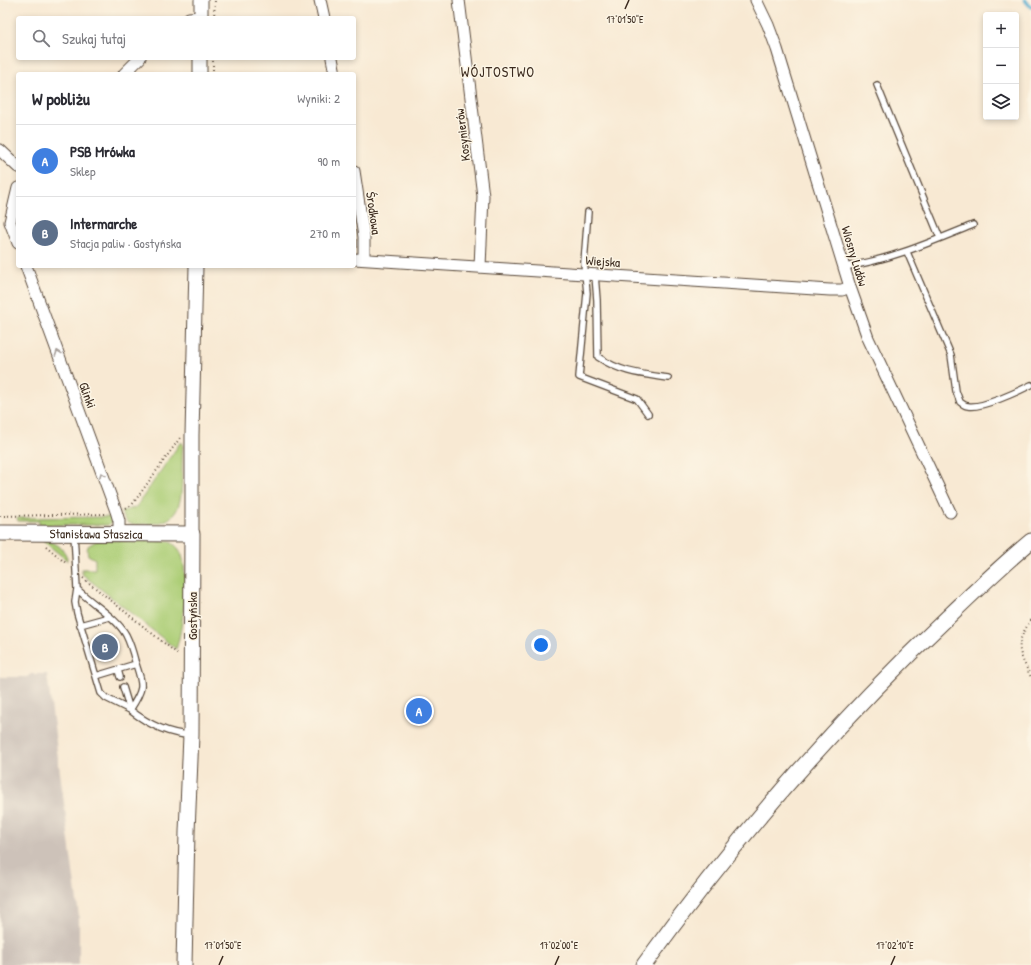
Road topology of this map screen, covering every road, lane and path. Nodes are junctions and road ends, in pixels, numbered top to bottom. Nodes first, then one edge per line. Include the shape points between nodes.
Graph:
1 (201, 0) edge
2 (215, 0) edge
3 (320, 0) edge
4 (459, 0) edge
5 (756, 0) edge
6 (197, 16) edge
7 (214, 16) edge
8 (324, 16) edge
9 (138, 60) edge
10 (200, 60) edge
11 (213, 60) edge
12 (332, 60) edge
13 (126, 72) edge
14 (200, 72) edge
15 (213, 72) edge
16 (335, 72) edge
17 (877, 85) dead end
18 (0, 150) edge
19 (16, 165) edge
20 (356, 184) edge
21 (16, 196) edge
22 (588, 212) dead end
23 (973, 225) dead end
24 (16, 237) edge
25 (940, 238) junction
26 (908, 252) junction
27 (359, 259) edge
28 (480, 267) junction
29 (844, 267) junction
30 (27, 268) edge
31 (196, 268) edge
32 (590, 274) junction
33 (850, 287) junction
34 (668, 378) dead end
35 (1031, 385) edge
36 (648, 414) dead end
37 (181, 435) dead end
38 (116, 511) junction
39 (950, 512) dead end
40 (0, 516) edge
41 (0, 533) edge
42 (74, 533) junction
43 (119, 534) junction
44 (192, 534) junction
45 (1031, 541) edge
46 (42, 543) dead end
47 (67, 571) dead end
48 (83, 578) dead end
49 (77, 590) junction
50 (109, 617) junction
51 (1031, 620) edge
52 (80, 626) junction
53 (179, 655) dead end
54 (136, 664) junction
55 (118, 670) junction
56 (96, 676) junction
57 (120, 677) dead end
58 (1031, 677) edge
59 (123, 687) dead end
60 (130, 710) junction
61 (191, 735) junction
62 (184, 965) edge
63 (644, 965) edge

1 - 6 street
2 - 7 path
3 - 8 street
4 - 28 street, Kosynierów via 483,191
5 - 29 street, Wiosny Ludów via 777,49
9 - 13 street
10 - 14 street
11 - 15 path
12 - 16 street
17 - 25 lane
18 - 19 street
20 - 27 street, Środkowa via 364,237
21 - 24 street via 10,222
22 - 32 lane via 584,264
23 - 25 lane
25 - 26 lane
26 - 29 lane
26 - 35 lane via 951,355 960,402 968,406 979,406
27 - 28 street, Wiejska
28 - 32 street, Wiejska
29 - 33 street, Wiosny Ludów
38 -> 30 street, Glinki
31 - 44 street, Gostyńska
32 - 33 street, Wiejska via 830,290
32 - 34 lane via 597,300 598,357 633,374
32 - 36 lane via 579,378 637,399
33 - 39 street, Wiosny Ludów via 873,349
37 - 38 path via 132,506
38 - 40 path via 109,514
38 - 43 street, Glinki
41 - 42 main road, Stanisława Staszica
42 - 43 main road, Stanisława Staszica
42 - 49 lane
43 - 44 main road, Stanisława Staszica
44 - 61 main road, Gostyńska
45 - 63 main road via 926,638 830,736 732,849
46 - 47 path via 67,564
48 - 53 path
49 - 50 lane
49 - 52 lane via 76,608
50 - 52 lane
50 - 54 lane via 127,636
51 - 58 path via 1021,638 1019,650
52 - 56 lane
54 - 55 lane
54 - 60 lane via 142,689
55 - 56 lane
55 - 57 lane
56 - 60 lane via 103,696
59 - 60 lane
60 - 61 lane via 155,727
61 - 62 main road, Gostyńska

